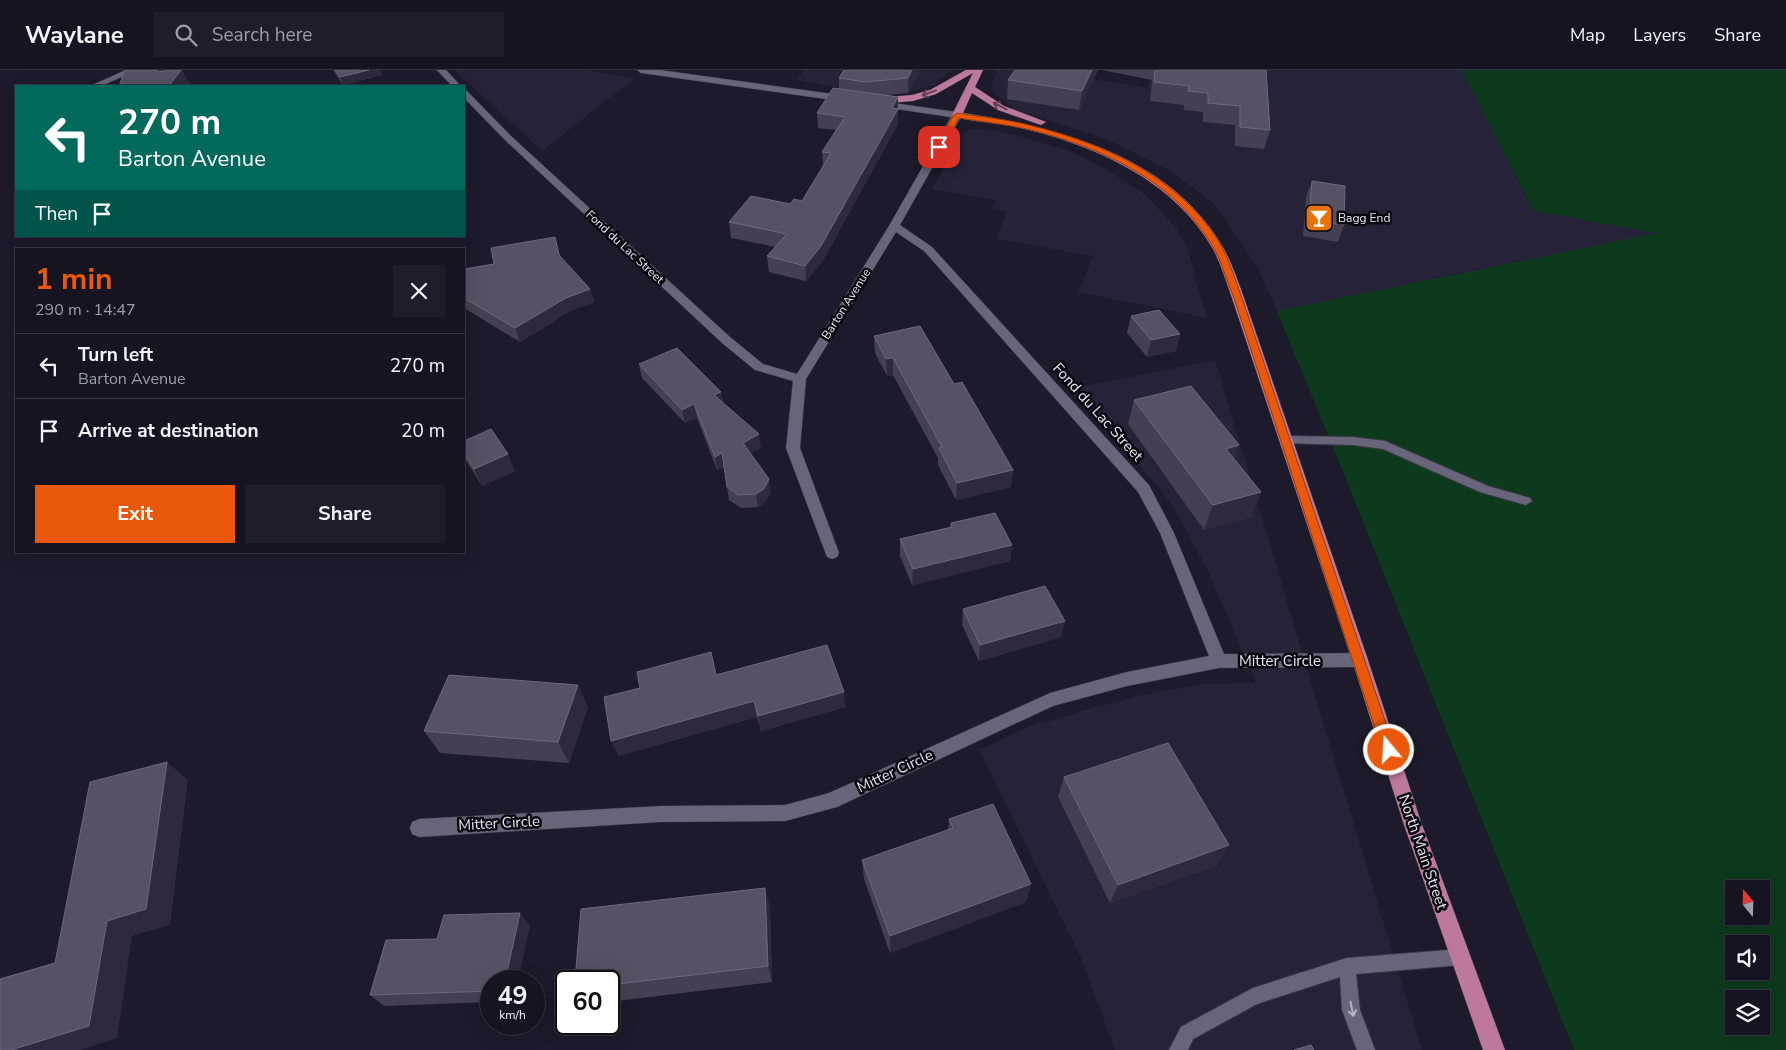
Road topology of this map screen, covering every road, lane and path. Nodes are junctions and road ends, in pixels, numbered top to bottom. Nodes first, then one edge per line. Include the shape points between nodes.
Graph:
1 (134, 70) edge
2 (441, 70) edge
3 (641, 70) edge
4 (972, 70) edge
5 (979, 70) edge
6 (96, 85) edge
7 (456, 85) edge
8 (970, 88) junction
9 (465, 94) edge
10 (861, 101) junction
11 (957, 116) junction
12 (1076, 141) junction
13 (894, 226) junction
14 (800, 379) junction
15 (1286, 440) junction
16 (1526, 501) dead end
17 (832, 553) dead end
18 (1360, 660) junction
19 (1219, 661) junction
20 (419, 828) dead end
21 (1461, 957) junction
22 (1347, 966) junction
23 (1178, 1050) edge
24 (1366, 1050) edge
25 (1494, 1050) edge

1 - 6 street
2 - 7 street
3 - 10 street, North Main Street
4 -> 10 main road via 933,92 914,98
5 - 8 main road, Barton Avenue
8 - 11 main road, Barton Avenue
12 -> 8 main road via 1037,120 1001,108
9 - 14 street, Fond du Lac Street via 508,138 726,340 759,366
10 - 11 street, North Main Street
11 - 12 main road, North Main Street via 1027,127
11 - 13 street, Barton Avenue
12 - 15 main road, North Main Street via 1114,156 1158,181 1194,213 1215,243 1238,298
13 - 14 street, Barton Avenue
13 - 19 street, Fond du Lac Street via 928,249 1144,489 1167,533
14 - 17 street, Barton Avenue via 794,448
15 - 16 lane via 1386,445 1484,489
15 - 18 main road, North Main Street
18 - 19 street, Mitter Circle
18 - 21 main road, North Main Street via 1412,822
19 - 20 street, Mitter Circle via 1126,679 1050,700 831,801 785,813 661,814
21 - 22 lane
21 - 25 main road, North Main Street
22 - 23 lane via 1253,997 1186,1033
22 -> 24 lane via 1351,1010

